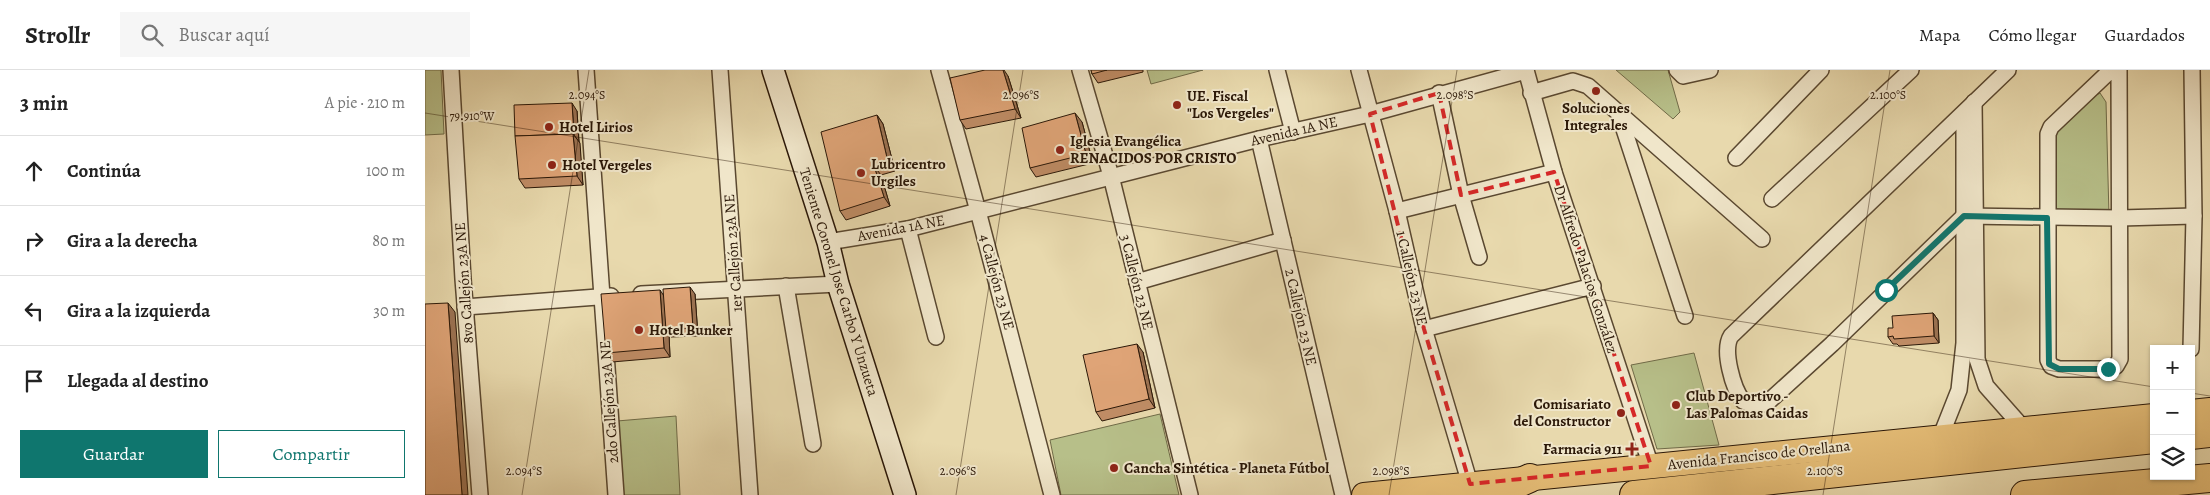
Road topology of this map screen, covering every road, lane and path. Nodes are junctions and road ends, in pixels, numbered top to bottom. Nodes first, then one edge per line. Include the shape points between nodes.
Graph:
1 (451, 70) edge
2 (586, 70) edge
3 (720, 70) edge
4 (773, 70) edge
5 (939, 70) edge
6 (1079, 70) edge
7 (1277, 70) edge
8 (1359, 70) edge
9 (1677, 70) edge
10 (1710, 70) edge
11 (1821, 70) edge
12 (1911, 70) edge
13 (2008, 70) edge
14 (2111, 70) edge
15 (2119, 70) edge
16 (2192, 70) edge
17 (1526, 71) edge
18 (1531, 93) junction
19 (1439, 94) junction
20 (1975, 102) junction
21 (1370, 114) junction
22 (1619, 114) junction
23 (1963, 114) junction
24 (1293, 132) junction
25 (1259, 139) junction
26 (1735, 158) dead end
27 (1554, 172) junction
28 (1111, 176) junction
29 (1461, 196) junction
30 (1772, 199) dead end
31 (978, 211) junction
32 (1397, 212) junction
33 (1970, 216) junction
34 (2194, 216) junction
35 (2047, 218) junction
36 (2120, 218) junction
37 (908, 228) junction
38 (1762, 239) dead end
39 (1283, 240) junction
40 (828, 242) junction
41 (1479, 256) dead end
42 (1137, 282) junction
43 (838, 284) junction
44 (786, 286) junction
45 (1593, 286) junction
46 (735, 288) junction
47 (601, 296) junction
48 (465, 307) junction
49 (1685, 316) dead end
50 (1424, 329) junction
51 (936, 337) dead end
52 (2191, 345) edge
53 (2210, 410) edge
54 (2195, 412) edge
55 (2150, 416) edge
56 (2024, 429) junction
57 (2210, 433) edge
58 (2195, 435) edge
59 (1940, 438) junction
60 (2150, 439) edge
61 (813, 444) dead end
62 (1651, 466) junction
63 (1531, 478) joint
64 (2210, 478) edge
65 (1481, 490) edge
66 (480, 495) edge
67 (616, 495) edge
68 (750, 495) edge
69 (905, 495) edge
70 (1052, 495) edge
71 (1190, 495) edge
72 (1343, 495) edge
73 (1364, 495) edge
74 (1633, 495) edge
75 (2025, 495) edge

1 - 48 street, 8vo Callejón 23A NE
2 - 47 street, 2do Callejón 23A NE
3 - 46 street, 1er Callejón 23A NE
4 - 40 street, Teniente Coronel Jose Carbo Y Unzueta
5 - 31 street, 4 Callejón 23 NE
6 - 28 street, 3 Callejón 23 NE
7 - 24 street
8 - 21 street, 1 Callejón 23 NE
9 - 10 street via 1683,76
11 - 26 street
12 - 30 street
13 - 20 street
14 - 35 street via 2049,130
15 - 36 street
16 - 34 street
17 - 18 street, Dr Alfredo Palacios González
17 - 19 street, Avenida 1A NE
18 - 22 street via 1578,81 1589,86
18 - 27 street, Dr Alfredo Palacios González
19 - 21 street, Avenida 1A NE
19 - 29 street
20 - 23 street
20 - 33 street
21 - 24 street, Avenida 1A NE
21 - 32 street, 1 Callejón 23 NE
22 - 38 street
22 - 49 street
23 - 33 street
23 - 33 street via 1731,336 1726,350 1739,397 1755,406 1767,403
24 - 25 street, Avenida 1A NE
25 - 28 street, Avenida 1A NE
25 - 39 street, 2 Callejón 23 NE
27 - 29 street
27 - 45 street, Dr Alfredo Palacios González
28 - 31 street, Avenida 1A NE
28 - 42 street, 3 Callejón 23 NE
29 - 32 street
29 - 41 street
31 - 37 street, Avenida 1A NE
31 - 70 street, 4 Callejón 23 NE
32 - 50 street, 1 Callejón 23 NE
33 - 35 street
33 - 56 street via 1979,370 1988,389
33 - 59 street via 1960,385
34 - 36 street
34 - 52 street
35 - 36 street
35 - 36 street via 2048,360 2051,366 2059,369 2108,369 2118,364 2120,352
37 - 40 street, Avenida 1A NE
37 - 51 street
39 - 42 street
39 - 72 street, 2 Callejón 23 NE
40 - 43 street, Teniente Coronel Jose Carbo Y Unzueta
42 - 71 street, 3 Callejón 23 NE
43 - 44 street
43 - 69 street, Teniente Coronel Jose Carbo Y Unzueta
44 - 46 street
44 - 61 street
45 - 50 street
45 - 62 street, Dr Alfredo Palacios González
46 - 47 street
46 - 68 street, 1er Callejón 23A NE
47 - 48 street
47 - 67 street, 2do Callejón 23A NE
48 - 66 street, 8vo Callejón 23A NE
50 - 65 street, 1 Callejón 23 NE
53 - 54 main road
55 - 56 main road, Avenida Francisco de Orellana
56 - 59 main road, Avenida Francisco de Orellana
57 - 58 highway
59 - 62 main road, Avenida Francisco de Orellana
60 - 74 highway, Avenida Francisco de Orellana
62 - 63 main road, Avenida Francisco de Orellana
63 - 65 highway
64 - 75 highway
65 - 73 main road

